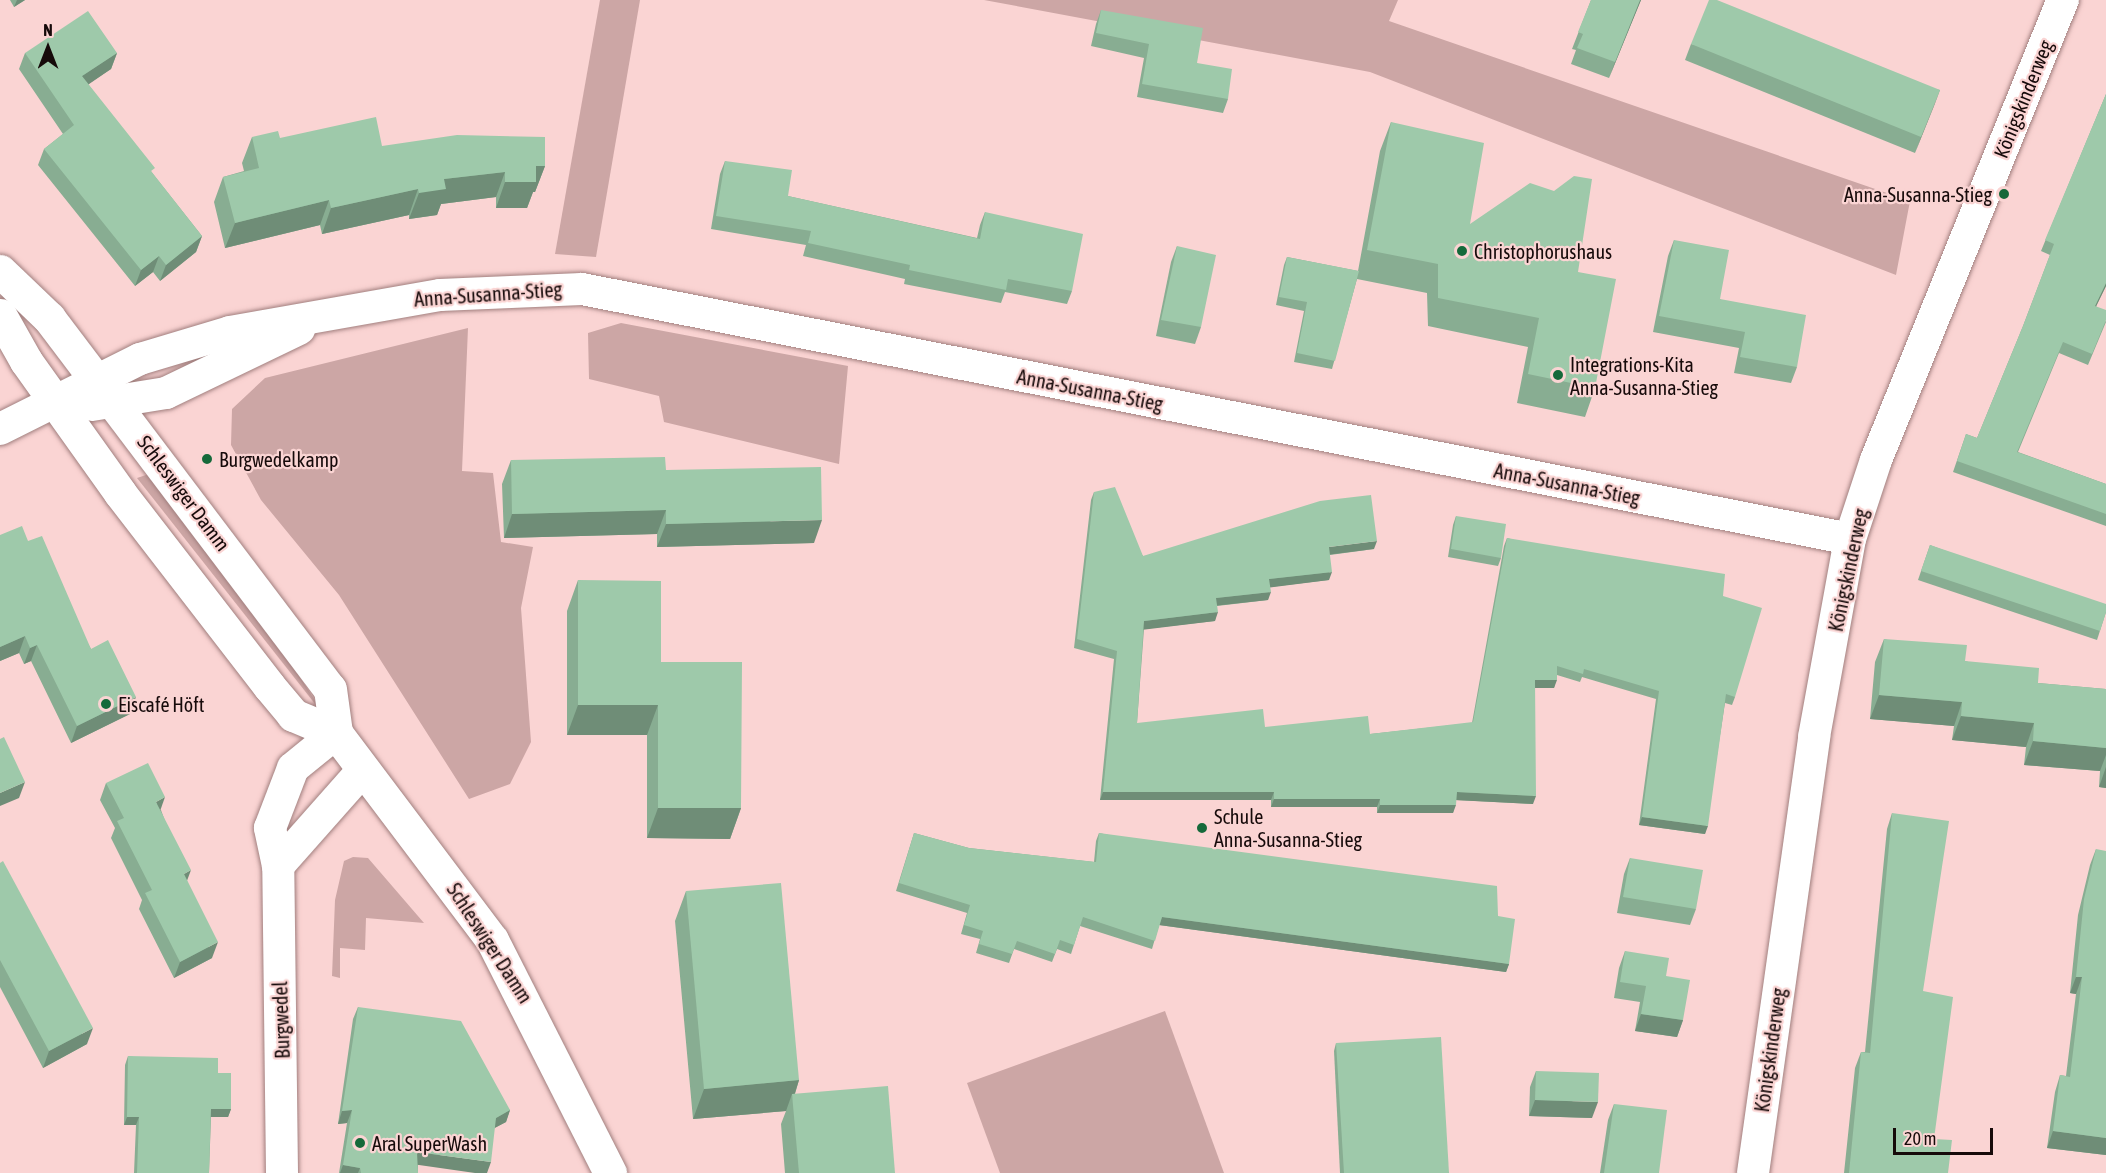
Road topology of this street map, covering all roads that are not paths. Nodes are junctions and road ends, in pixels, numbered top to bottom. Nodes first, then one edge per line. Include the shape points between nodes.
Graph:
1 (2062, 0) edge
2 (0, 271) edge
3 (0, 315) edge
4 (328, 315) junction
5 (96, 380) junction
6 (58, 404) junction
7 (116, 405) junction
8 (0, 429) edge
9 (1850, 539) junction
10 (336, 733) junction
11 (363, 770) junction
12 (278, 866) junction
13 (282, 1173) edge
14 (610, 1173) edge
15 (1753, 1173) edge

1 - 9 street, Königskinderweg via 1876,460
2 - 5 main road, Schleswiger Damm via 49,318
3 - 6 main road
4 - 5 street, Anna-Susanna-Stieg via 188,344
4 - 7 street, Anna-Susanna-Stieg via 166,393
4 - 9 street, Anna-Susanna-Stieg via 469,292 582,289
5 - 6 street, Anna-Susanna-Stieg
5 - 7 main road, Schleswiger Damm
6 - 7 street, Anna-Susanna-Stieg
6 - 8 street
6 - 10 main road via 293,715
7 - 10 main road, Schleswiger Damm via 330,689
9 - 15 street, Königskinderweg via 1814,737
10 - 11 main road, Schleswiger Damm
10 - 12 street, Burgwedel via 289,777 270,828
11 - 12 street
11 - 14 main road, Schleswiger Damm via 492,940 526,998
12 - 13 street, Burgwedel

